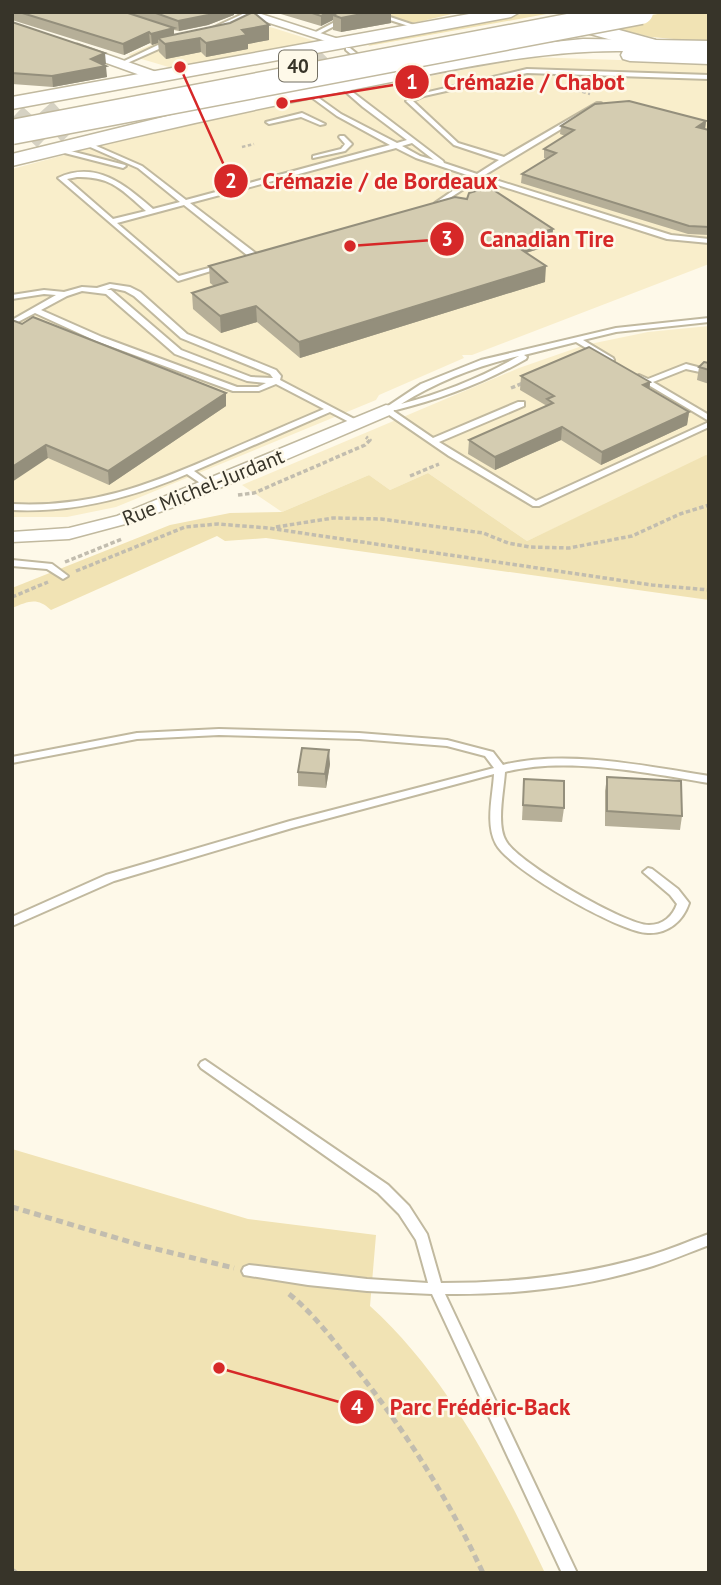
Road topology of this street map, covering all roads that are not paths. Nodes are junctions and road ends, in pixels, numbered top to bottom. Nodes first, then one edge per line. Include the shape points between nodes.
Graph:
1 (359, 12) edge
2 (368, 12) edge
3 (511, 12) edge
4 (641, 12) edge
5 (476, 15) edge
6 (250, 17) edge
7 (587, 20) edge
8 (420, 28) junction
9 (228, 34) edge
10 (187, 41) edge
11 (60, 42) edge
12 (345, 46) junction
13 (562, 46) junction
14 (654, 46) junction
15 (709, 47) edge
16 (709, 58) edge
17 (123, 63) junction
18 (309, 66) junction
19 (709, 77) edge
20 (382, 78) junction
21 (163, 81) junction
22 (340, 84) junction
23 (608, 103) edge
24 (18, 119) edge
25 (268, 122) dead end
26 (322, 124) dead end
27 (342, 137) dead end
28 (63, 141) junction
29 (413, 141) junction
30 (396, 145) junction
31 (315, 157) dead end
32 (506, 160) junction
33 (450, 167) junction
34 (152, 176) junction
35 (478, 176) junction
36 (186, 202) junction
37 (442, 202) junction
38 (453, 205) edge
39 (430, 206) edge
40 (151, 211) junction
41 (112, 222) junction
42 (709, 241) edge
43 (267, 254) edge
44 (255, 257) junction
45 (240, 261) edge
46 (229, 264) edge
47 (100, 290) junction
48 (64, 294) junction
49 (12, 298) edge
50 (35, 310) junction
51 (709, 320) edge
52 (12, 323) edge
53 (576, 339) junction
54 (532, 352) junction
55 (620, 366) edge
56 (629, 372) edge
57 (706, 372) edge
58 (276, 381) junction
59 (647, 382) junction
60 (521, 404) dead end
61 (328, 410) junction
62 (386, 410) junction
63 (709, 422) edge
64 (358, 423) junction
65 (433, 441) junction
66 (188, 471) junction
67 (209, 486) junction
68 (12, 507) edge
69 (12, 537) edge
70 (12, 563) edge
71 (63, 576) road end
72 (12, 760) edge
73 (500, 769) junction
74 (709, 779) edge
75 (648, 872) dead end
76 (12, 922) edge
77 (205, 1065) dead end
78 (709, 1240) edge
79 (249, 1271) road end
80 (436, 1289) junction
81 (570, 1573) edge

1 - 18 lane
2 - 8 lane
3 - 5 main road
4 - 18 highway, 40, bridge
5 - 8 main road
6 - 9 lane via 200,35
6 - 18 street
7 - 14 main road
7 - 24 highway, 40
8 - 12 main road
10 - 17 lane via 160,46
11 - 17 street
12 - 18 main road
12 - 20 lane
13 - 14 main road
13 - 16 main road via 606,55
13 - 20 main road
14 - 15 main road
17 - 21 street
18 - 21 main road via 274,60
18 - 22 main road
18 - 24 highway, bridge via 214,103
18 - 28 main road via 194,113
18 - 30 lane via 339,115
19 - 32 lane via 527,71 422,94 409,101 453,143
20 - 22 main road
21 - 24 main road
22 - 29 lane
23 - 32 lane via 585,110
24 - 28 main road
25 - 26 lane via 302,115
27 - 31 lane via 349,144 346,149
28 - 34 lane
28 - 34 lane via 135,164
29 - 30 lane
29 - 33 lane
30 - 33 lane
30 - 36 lane
32 - 35 lane
33 - 35 lane
34 - 36 lane
35 - 37 lane
35 - 42 lane via 670,237
36 - 40 lane
36 - 44 lane
37 - 38 lane
37 - 39 lane
40 - 41 lane
40 - 41 lane via 110,178 87,173 61,178
41 - 46 lane via 178,279
43 - 44 lane
44 - 45 lane
47 - 48 lane
47 - 58 lane via 114,296 178,352 250,379
47 - 58 lane via 119,287 137,293 184,336 273,372
48 - 49 lane via 44,292
48 - 50 lane
50 - 52 lane
50 - 58 lane via 99,339 236,388 259,389
51 - 53 lane via 635,327
53 - 54 lane
53 - 55 lane
54 - 62 lane via 440,396
54 - 62 lane via 484,362 435,381
56 - 59 lane
57 - 59 lane via 686,366
58 - 61 lane
59 - 63 lane
60 - 65 lane
61 - 64 lane
61 - 66 lane
62 - 64 street, Rue Michel-Jurdant
62 - 65 lane
63 - 65 lane via 537,504
64 - 67 street, Rue Michel-Jurdant
66 - 67 lane
66 - 68 lane via 133,493 89,503
67 - 69 street, Rue Michel-Jurdant via 99,527
70 - 71 lane via 49,566
72 - 73 lane via 137,736 219,732 447,743 489,754
73 - 74 lane via 584,763
73 - 75 lane via 498,831 514,859 625,923 645,929 671,922 680,915 682,903
73 - 76 lane via 110,878
77 - 80 lane via 383,1189 422,1238
78 - 80 lane via 648,1264 594,1278 506,1290
79 - 80 lane
80 - 81 lane

